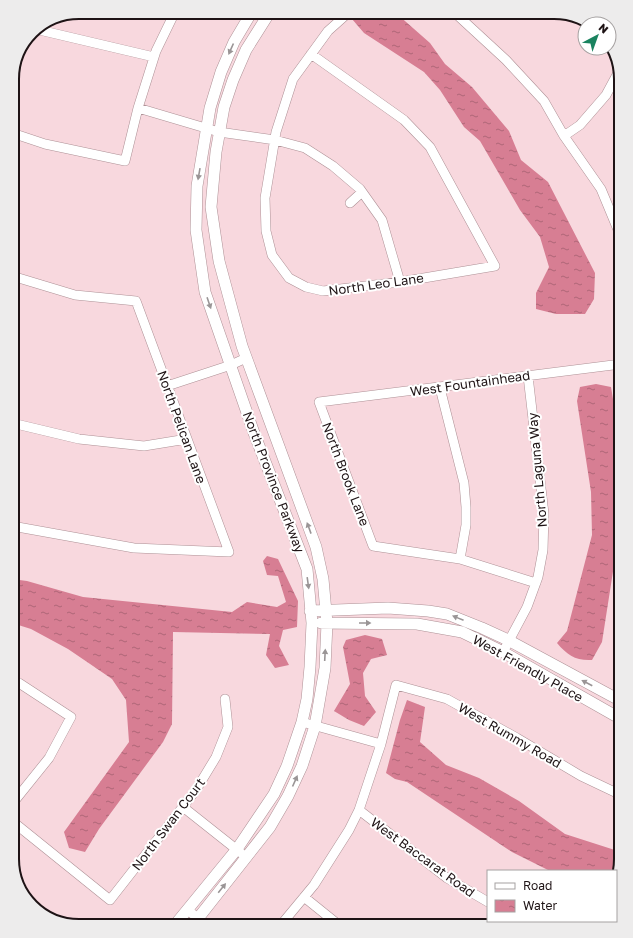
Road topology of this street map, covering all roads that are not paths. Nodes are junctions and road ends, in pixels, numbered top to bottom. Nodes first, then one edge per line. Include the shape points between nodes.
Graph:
1 (172, 19) edge
2 (248, 19) edge
3 (265, 19) edge
4 (341, 19) edge
5 (462, 19) edge
6 (43, 31) edge
7 (311, 54) junction
8 (154, 57) junction
9 (614, 80) edge
10 (138, 108) junction
11 (213, 130) junction
12 (19, 135) edge
13 (564, 136) junction
14 (275, 140) junction
15 (362, 192) junction
16 (350, 203) dead end
17 (614, 220) edge
18 (19, 278) edge
19 (400, 282) junction
20 (246, 358) junction
21 (231, 365) junction
22 (614, 365) edge
23 (528, 376) junction
24 (167, 386) junction
25 (440, 388) junction
26 (319, 402) joint
27 (19, 425) edge
28 (187, 439) junction
29 (19, 527) edge
30 (460, 559) junction
31 (536, 583) junction
32 (326, 610) junction
33 (310, 611) junction
34 (312, 623) junction
35 (327, 623) junction
36 (508, 640) junction
37 (503, 652) junction
38 (19, 683) edge
39 (614, 697) edge
40 (225, 699) dead end
41 (614, 715) edge
42 (302, 722) junction
43 (315, 726) junction
44 (381, 744) junction
45 (614, 792) edge
46 (19, 796) edge
47 (183, 807) junction
48 (359, 810) junction
49 (19, 827) edge
50 (237, 849) junction
51 (246, 858) junction
52 (304, 897) junction
53 (487, 901) edge
54 (188, 910) junction
55 (180, 919) edge
56 (193, 919) edge
57 (197, 919) edge
58 (286, 919) edge
59 (331, 919) edge

1 - 8 street
2 -> 11 street, North Province Parkway via 221,72 210,108
3 - 11 street, North Province Parkway via 246,50
4 - 7 street via 328,31
5 - 13 street via 506,60 544,101
6 - 8 street
7 - 14 street via 293,79
7 - 19 street, North Leo Lane via 404,120 430,147 495,266
8 - 10 street
9 - 13 street via 606,95 580,125
10 - 11 street
10 - 12 street via 125,161 45,144
11 - 14 street
11 - 20 street, North Province Parkway via 211,207 219,260
11 -> 21 street, North Province Parkway via 196,186 196,230 205,292
13 - 17 street via 601,189
14 - 15 street via 305,148 333,166
14 - 19 street, North Leo Lane via 265,198 266,231 272,255 289,278 306,287 323,291
15 - 16 street
15 - 19 street via 382,220
18 - 24 street, North Pelican Lane via 75,295 136,301
20 - 21 street
32 -> 20 street, North Province Parkway via 323,578 316,547
21 - 24 street
21 -> 33 street, North Province Parkway via 306,570
22 - 23 street, West Fountainhead
23 - 25 street, West Fountainhead
23 - 31 street, North Laguna Way via 544,514 543,550
24 - 28 street, North Pelican Lane
25 - 26 street, West Fountainhead
25 - 30 street via 464,484 466,525
26 - 30 street, North Brook Lane via 373,546
27 - 28 street via 79,439 144,446
28 - 29 street, North Pelican Lane via 229,552 134,548
30 - 31 street
31 - 36 street, North Laguna Way via 527,607
32 - 33 street, West Friendly Place
32 - 35 street, North Province Parkway
36 -> 32 street, West Friendly Place via 446,614 428,610
33 - 34 street, North Province Parkway
34 - 35 street, West Friendly Place
34 - 42 street, North Province Parkway via 307,699
35 -> 37 street, West Friendly Place via 417,624 446,628 462,632
43 -> 35 street, North Province Parkway via 325,668
36 - 37 street, North Laguna Way
39 -> 36 street, West Friendly Place
37 - 41 street, West Friendly Place
38 - 46 street via 71,717 50,758
40 - 47 street, North Swan Court via 228,727 216,757
42 - 43 street
42 - 50 street, North Province Parkway via 274,794
43 - 44 street
51 -> 43 street, North Province Parkway via 270,827 288,796 302,766
44 - 45 street, West Rummy Road via 396,685 447,699 581,776
44 - 48 street
47 - 49 street, North Swan Court via 110,900
47 - 50 street
48 - 52 street via 349,830
48 - 53 street, West Baccarat Road via 447,878
50 - 51 street
50 - 54 street, North Province Parkway
57 -> 51 street, North Province Parkway
52 - 58 street
52 - 59 street
54 - 55 street, North Province Parkway
54 - 56 street

